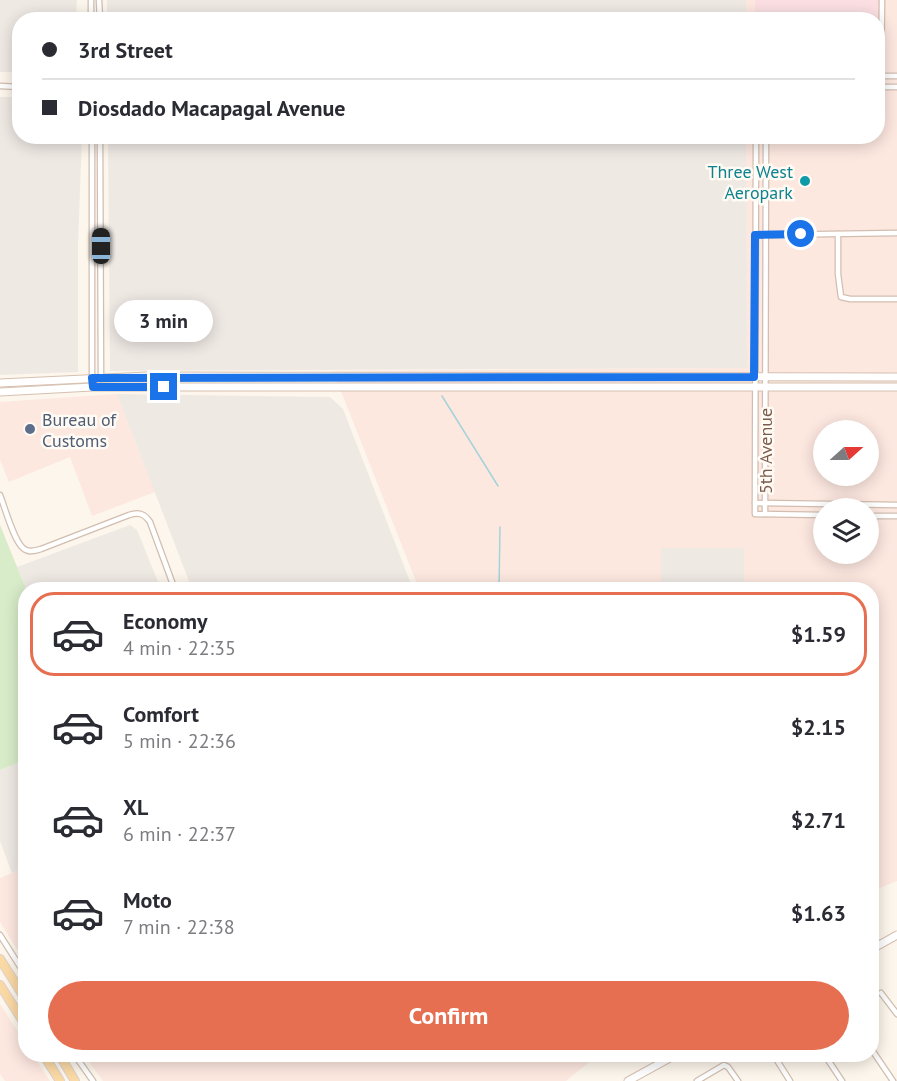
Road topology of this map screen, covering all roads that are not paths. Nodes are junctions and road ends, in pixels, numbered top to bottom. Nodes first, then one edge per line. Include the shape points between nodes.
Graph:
1 (92, 144) edge
2 (100, 144) edge
3 (756, 144) edge
4 (766, 144) edge
5 (897, 233) edge
6 (838, 234) junction
7 (755, 235) junction
8 (766, 235) junction
9 (897, 299) edge
10 (101, 377) junction
11 (553, 377) junction
12 (754, 377) junction
13 (765, 377) junction
14 (897, 377) edge
15 (92, 378) junction
16 (0, 383) edge
17 (93, 387) junction
18 (101, 387) junction
19 (553, 387) junction
20 (753, 387) junction
21 (766, 387) junction
22 (897, 387) edge
23 (0, 392) edge
24 (0, 495) edge
25 (754, 503) junction
26 (765, 503) junction
27 (897, 505) edge
28 (765, 514) junction
29 (813, 515) edge
30 (879, 516) edge
31 (897, 516) edge
32 (172, 582) edge
33 (0, 935) edge
34 (897, 935) edge
35 (879, 945) edge
36 (0, 959) edge
37 (18, 963) edge
38 (0, 985) edge
39 (18, 987) edge
40 (881, 993) dead end
41 (18, 1013) edge
42 (897, 1014) edge
43 (879, 1060) edge
44 (49, 1062) edge
45 (64, 1062) edge
46 (80, 1062) edge
47 (662, 1062) edge
48 (778, 1062) edge
49 (829, 1062) edge
50 (60, 1081) edge
51 (75, 1081) edge
52 (93, 1081) edge
53 (628, 1081) edge
54 (697, 1081) edge
55 (738, 1081) edge
56 (790, 1081) edge
57 (842, 1081) edge
58 (893, 1081) edge

1 - 15 street
2 - 10 street
3 - 7 street, 5th Avenue
4 - 8 street, 5th Avenue
5 - 6 street
6 - 8 street
6 - 9 street via 841,297
7 - 8 street
7 - 12 street, 5th Avenue
8 - 13 street, 5th Avenue
10 - 11 main road
10 - 15 main road
10 - 18 street
11 - 12 main road
11 - 19 main road
12 - 13 main road
12 - 20 street, 5th Avenue
13 - 14 main road
13 - 21 street, 5th Avenue
15 - 16 main road
15 - 17 street
17 - 18 main road
17 - 23 main road
18 - 19 main road
19 - 20 main road
20 - 21 main road
20 - 25 street, 5th Avenue
21 - 22 main road
21 - 26 street, 5th Avenue
24 - 32 street via 19,543 29,551 141,514 150,522
25 - 26 street
25 - 28 street, 5th Avenue via 755,514
26 - 27 street
26 - 28 street, 5th Avenue
28 - 29 street
30 - 31 street
33 - 37 street
34 - 35 main road
36 - 39 main road
38 - 41 main road
40 - 42 street
43 - 58 street
44 - 50 main road
45 - 51 main road
46 - 52 street
47 - 53 main road
48 - 56 street
49 - 57 street
54 - 55 street via 724,1065

